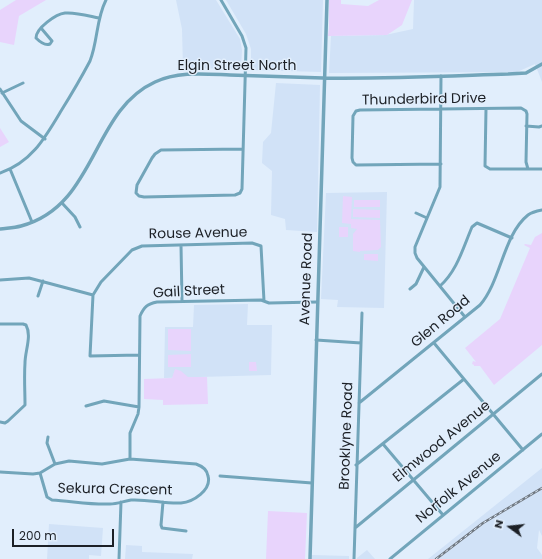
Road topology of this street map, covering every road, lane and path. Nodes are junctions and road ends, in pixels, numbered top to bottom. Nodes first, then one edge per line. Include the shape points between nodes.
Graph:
1 (106, 0) edge
2 (221, 0) edge
3 (327, 0) edge
4 (99, 18) junction
5 (41, 28) junction
6 (542, 64) edge
7 (245, 75) junction
8 (441, 76) junction
9 (324, 78) junction
10 (23, 83) dead end
11 (1, 91) edge
12 (486, 109) junction
13 (442, 110) junction
14 (526, 126) junction
15 (542, 126) edge
16 (45, 139) junction
17 (243, 149) junction
18 (441, 164) junction
19 (10, 169) junction
20 (528, 169) junction
21 (542, 169) edge
22 (0, 172) edge
23 (62, 203) junction
24 (542, 210) edge
25 (416, 213) dead end
26 (427, 218) junction
27 (32, 222) junction
28 (80, 227) dead end
29 (0, 229) edge
30 (512, 238) junction
31 (181, 245) junction
32 (424, 267) junction
33 (0, 280) edge
34 (43, 281) junction
35 (440, 286) junction
36 (410, 289) dead end
37 (93, 295) junction
38 (38, 296) dead end
39 (182, 301) junction
40 (264, 301) junction
41 (317, 302) junction
42 (362, 313) dead end
43 (465, 317) junction
44 (0, 324) edge
45 (316, 340) junction
46 (360, 343) junction
47 (434, 343) junction
48 (140, 355) junction
49 (542, 374) edge
50 (464, 379) junction
51 (359, 403) junction
52 (86, 406) dead end
53 (139, 407) junction
54 (493, 414) junction
55 (0, 422) edge
56 (542, 434) edge
57 (48, 437) dead end
58 (383, 444) junction
59 (523, 450) junction
60 (130, 459) junction
61 (55, 464) junction
62 (356, 465) junction
63 (0, 472) edge
64 (40, 473) junction
65 (220, 476) dead end
66 (413, 480) junction
67 (312, 482) junction
68 (121, 502) junction
69 (163, 502) junction
70 (443, 515) junction
71 (355, 528) junction
72 (186, 531) dead end
73 (119, 559) edge
74 (310, 559) edge
75 (354, 559) edge
76 (390, 559) edge

1 - 4 street
2 - 7 street via 244,41
3 - 9 street, Avenue Road
4 - 5 street via 63,13
4 - 16 street via 95,47 90,61
5 - 5 street via 51,38 50,44 46,45 36,38
6 - 8 street, Elgin Street North via 519,74
7 - 9 street, Elgin Street North
7 - 17 street
7 - 23 street, Elgin Street North via 180,74 143,88 132,96 118,113 82,177
8 - 9 street, Elgin Street North
8 - 13 street
9 - 41 street, Avenue Road
10 - 11 street
11 - 16 street via 21,121
12 - 13 street, Thunderbird Drive
12 - 14 street, Thunderbird Drive via 524,109 527,114
12 - 20 street via 485,166 490,169
13 - 18 street
13 - 18 street, Thunderbird Drive via 356,111 353,116 352,158 356,165
14 - 15 street
14 - 20 street, Thunderbird Drive
16 - 19 street via 31,155
17 - 17 street via 240,193 144,196 136,193 137,185 152,158 161,150
18 - 26 street via 440,187
19 - 22 street
19 - 27 street
20 - 21 street
23 - 27 street, Elgin Street North
23 - 28 street via 76,218
24 - 30 street, Glen Road via 528,215 519,224
25 - 26 street
26 - 32 street via 415,247 417,258
27 - 29 street, Elgin Street North
30 - 35 street via 474,224 454,269
30 - 43 street, Glen Road via 484,300
31 - 37 street, Rouse Avenue via 142,246 132,250 101,282
31 - 39 street
31 - 40 street, Rouse Avenue via 252,243 261,246
32 - 35 street
32 - 36 street via 416,284
33 - 34 street via 29,278
34 - 37 street
34 - 38 street
35 - 43 street
37 - 48 street via 90,356
39 - 40 street, Gail Street
39 - 48 street, Gail Street via 150,303 144,308 140,316
40 - 41 street, Gail Street
41 - 45 street, Avenue Road
42 - 46 street, Brooklyne Road
43 - 47 street, Glen Road
44 - 55 street via 26,325 28,339 25,405 8,421
45 - 46 street
45 - 67 street, Avenue Road
46 - 51 street, Brooklyne Road
47 - 50 street
47 - 51 street, Glen Road
48 - 53 street, Gail Street
49 - 54 street, Elmwood Avenue
50 - 54 street
50 - 58 street
51 - 62 street, Brooklyne Road
52 - 53 street via 104,401
53 - 60 street, Gail Street via 130,438
54 - 59 street
54 - 66 street, Elmwood Avenue
56 - 59 street, Norfolk Avenue
57 - 61 street via 47,443
58 - 62 street
58 - 66 street
59 - 70 street, Norfolk Avenue
60 - 61 street, Sekura Crescent via 102,464 69,461
60 - 69 street, Sekura Crescent via 196,464 207,471 208,486 196,497 181,503
61 - 64 street, Sekura Crescent
62 - 71 street, Brooklyne Road
63 - 64 street, Sekura Crescent
64 - 68 street, Sekura Crescent via 47,497 52,500 111,504
65 - 67 street
66 - 70 street
66 - 71 street, Elmwood Avenue
67 - 74 street, Avenue Road
68 - 69 street, Sekura Crescent
68 - 73 street
69 - 72 street via 162,528
70 - 76 street, Norfolk Avenue
71 - 75 street, Brooklyne Road

